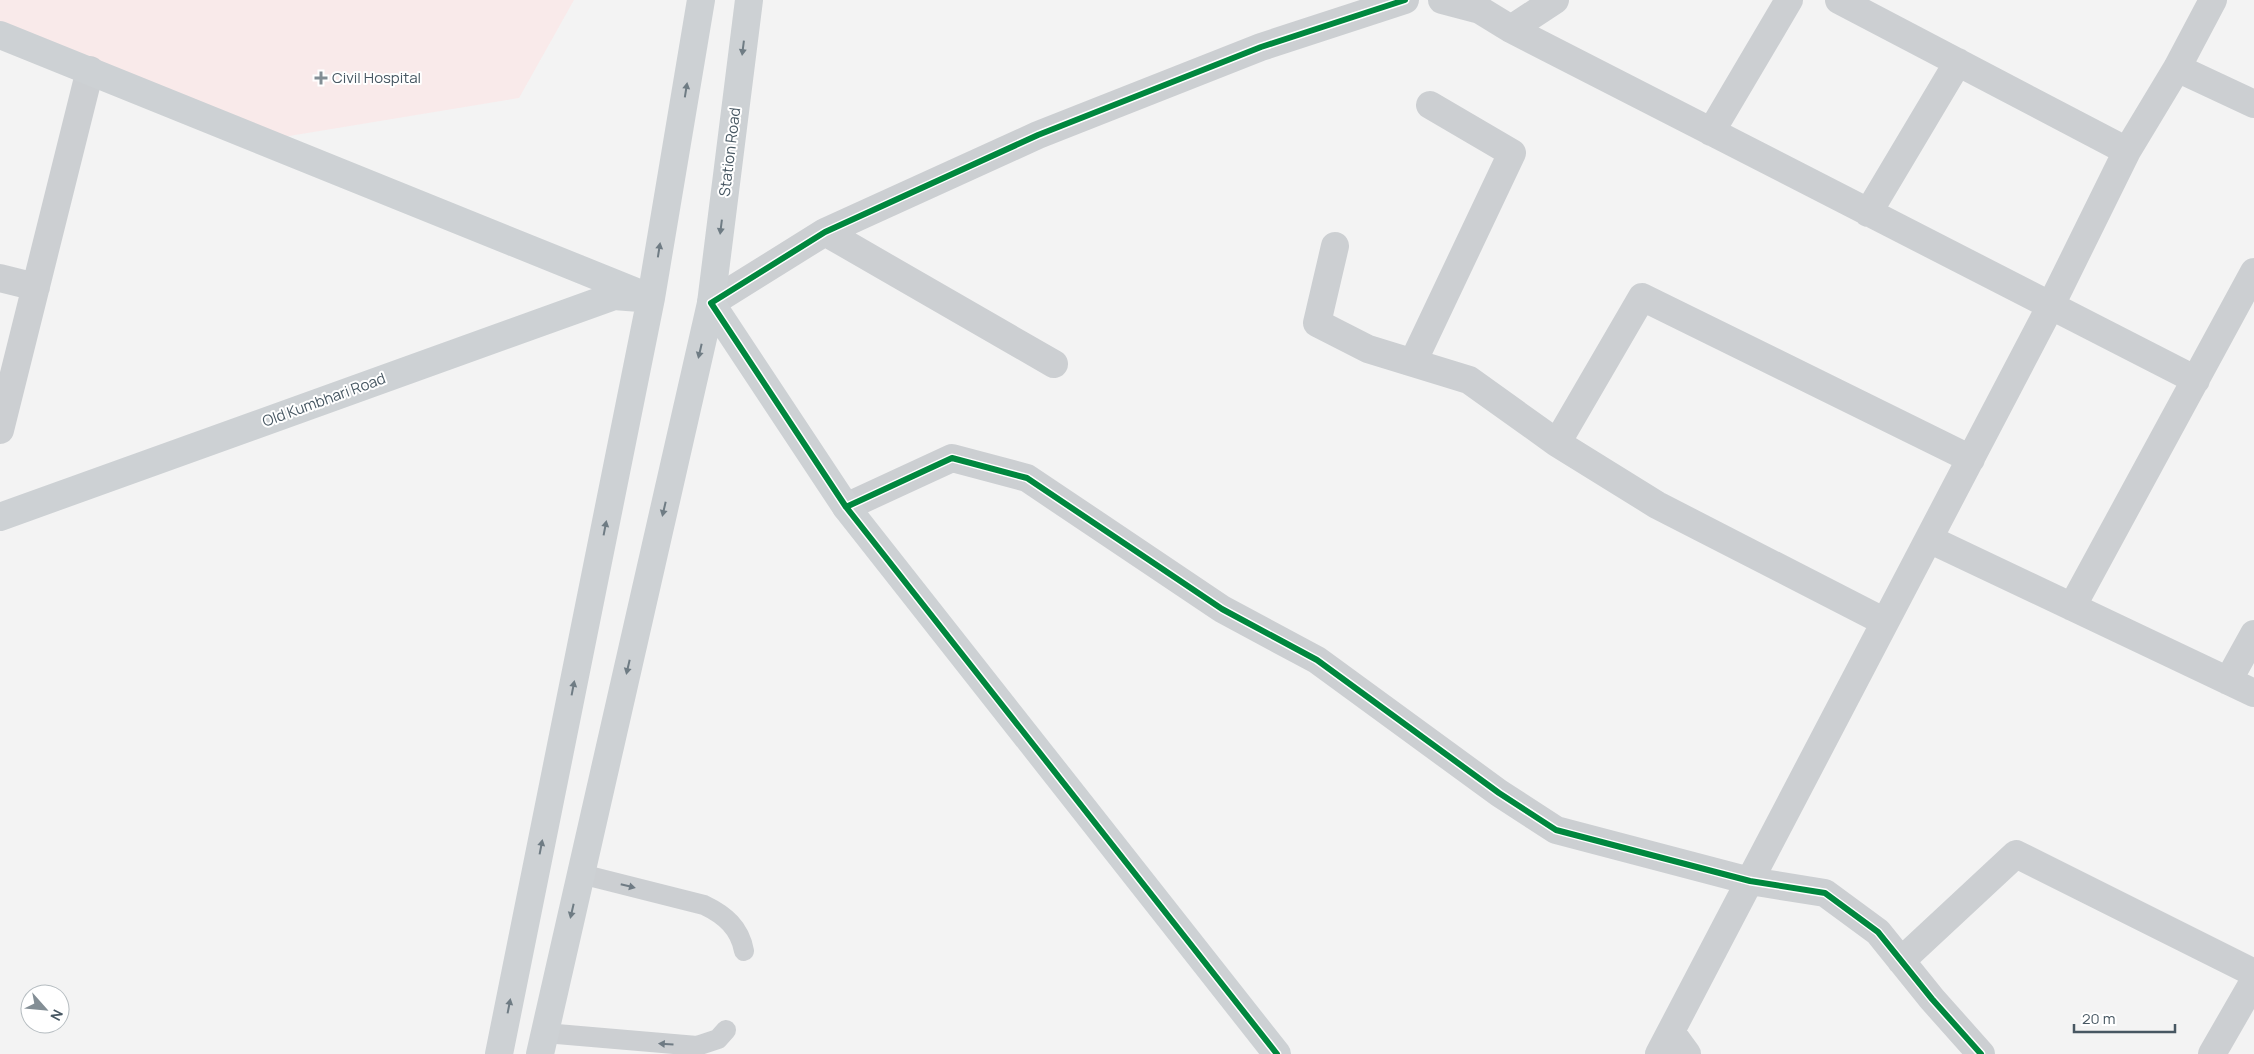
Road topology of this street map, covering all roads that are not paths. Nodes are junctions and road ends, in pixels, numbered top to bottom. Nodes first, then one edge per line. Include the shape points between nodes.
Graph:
1 (701, 0) edge
2 (749, 0) edge
3 (1405, 0) edge
4 (1442, 0) edge
5 (1555, 0) edge
6 (1789, 0) edge
7 (1839, 0) edge
8 (2213, 0) edge
9 (1511, 29) junction
10 (0, 35) edge
11 (1958, 62) junction
12 (2177, 68) junction
13 (90, 70) junction
14 (2254, 104) edge
15 (1430, 105) dead end
16 (1711, 132) junction
17 (2127, 151) junction
18 (1868, 213) junction
19 (825, 232) junction
20 (1335, 246) dead end
21 (2254, 272) edge
22 (0, 278) edge
23 (36, 287) junction
24 (651, 298) junction
25 (711, 303) junction
26 (2050, 307) junction
27 (1413, 362) junction
28 (1054, 364) dead end
29 (2196, 380) junction
30 (0, 430) edge
31 (1557, 443) junction
32 (1971, 459) junction
33 (846, 507) junction
34 (0, 517) edge
35 (1929, 539) junction
36 (2072, 607) junction
37 (1885, 622) junction
38 (2254, 634) edge
39 (2228, 681) junction
40 (2254, 693) edge
41 (581, 874) junction
42 (1750, 881) junction
43 (744, 952) dead end
44 (1901, 961) junction
45 (2254, 973) edge
46 (2254, 981) edge
47 (726, 1030) dead end
48 (1665, 1043) edge
49 (542, 1044) edge
50 (499, 1054) edge
51 (1277, 1054) edge
52 (1687, 1054) edge
53 (1982, 1054) edge
54 (2212, 1054) edge

24 -> 1 main road
2 -> 25 main road, Station Road
3 - 19 street via 1261,47 1038,135
4 - 9 street via 1480,10
5 - 9 street
6 - 16 street
7 - 11 street
8 - 12 street
9 - 16 street
10 - 13 main road
11 - 17 street
11 - 18 street
12 - 14 street
12 - 17 street
13 - 23 street
13 - 24 main road
15 - 27 street via 1512,152
16 - 18 street
17 - 26 street
18 - 26 street
19 - 25 street
19 - 28 street
20 - 27 street via 1317,323 1368,349
21 - 29 street
22 - 23 street
23 - 30 street
24 - 34 main road, Old Kumbhari Road via 614,296
50 -> 24 main road
25 - 33 main road
25 -> 41 main road, Station Road
26 - 29 street
26 - 32 street
27 - 31 street via 1469,380
29 - 36 street
31 - 32 street via 1642,297
31 - 37 street via 1657,505
32 - 35 street
33 - 42 street via 952,458 1027,478 1222,609 1317,660 1477,777 1556,830
33 - 51 main road
35 - 36 street
35 - 37 street
36 - 39 street
37 - 42 street
38 - 39 street
39 - 40 street
41 -> 43 lane via 704,905 733,925 742,938
41 -> 49 main road, Station Road
42 - 44 street via 1825,894 1878,932
42 - 48 street
44 - 45 street via 2016,854
44 - 53 street
46 - 54 street
47 -> 49 lane via 718,1039 697,1046
48 - 52 street

